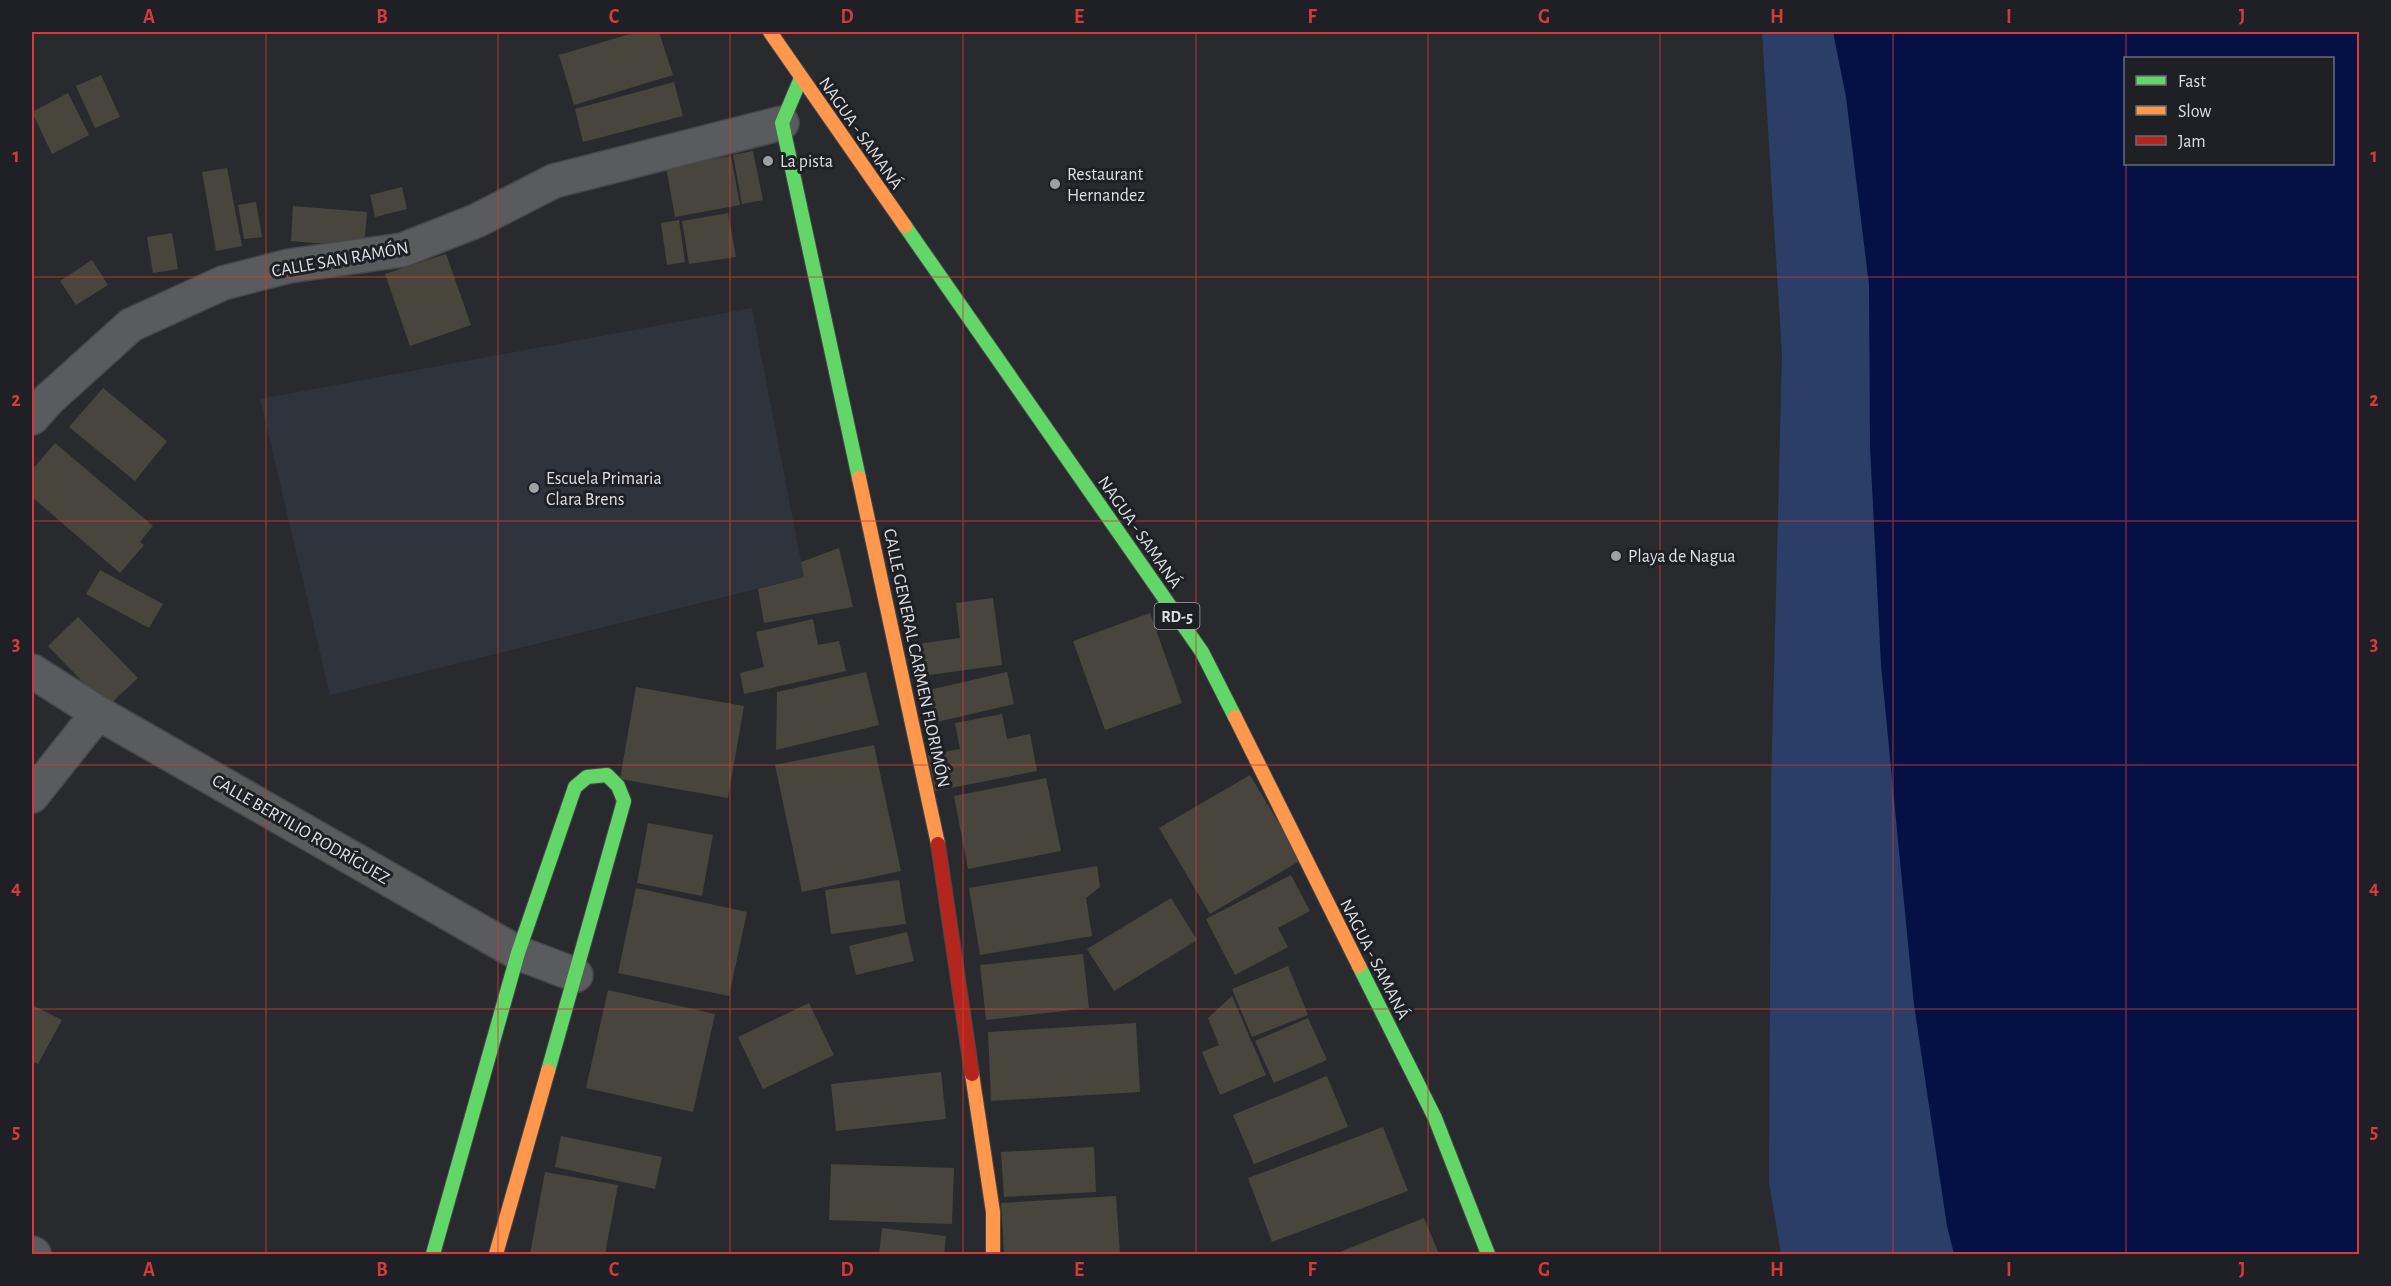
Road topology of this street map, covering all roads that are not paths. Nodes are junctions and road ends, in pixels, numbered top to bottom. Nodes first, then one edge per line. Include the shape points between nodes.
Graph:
1 (770, 32) edge
2 (801, 78) junction
3 (782, 123) junction
4 (32, 418) edge
5 (32, 671) edge
6 (98, 713) junction
7 (32, 796) edge
8 (518, 953) junction
9 (576, 975) junction
10 (433, 1254) edge
11 (496, 1254) edge
12 (993, 1254) edge
13 (1488, 1254) edge

1 - 2 street, NAGUA - SAMANÁ / RD-5
2 - 3 street
2 - 13 street, NAGUA - SAMANÁ / RD-5 via 1202,652 1435,1118
3 - 4 street, CALLE SAN RAMÓN via 554,181 476,221 402,250 289,266 223,283 131,325
3 - 12 street, CALLE GENERAL CARMEN FLORIMÓN via 935,826 993,1212
5 - 6 street, CALLE BERTILIO RODRÍGUEZ
6 - 7 street
6 - 8 street, CALLE BERTILIO RODRÍGUEZ
8 - 9 street, CALLE BERTILIO RODRÍGUEZ
8 - 9 street via 575,787 586,777 607,775 618,786 624,801
8 - 10 street
9 - 11 street

